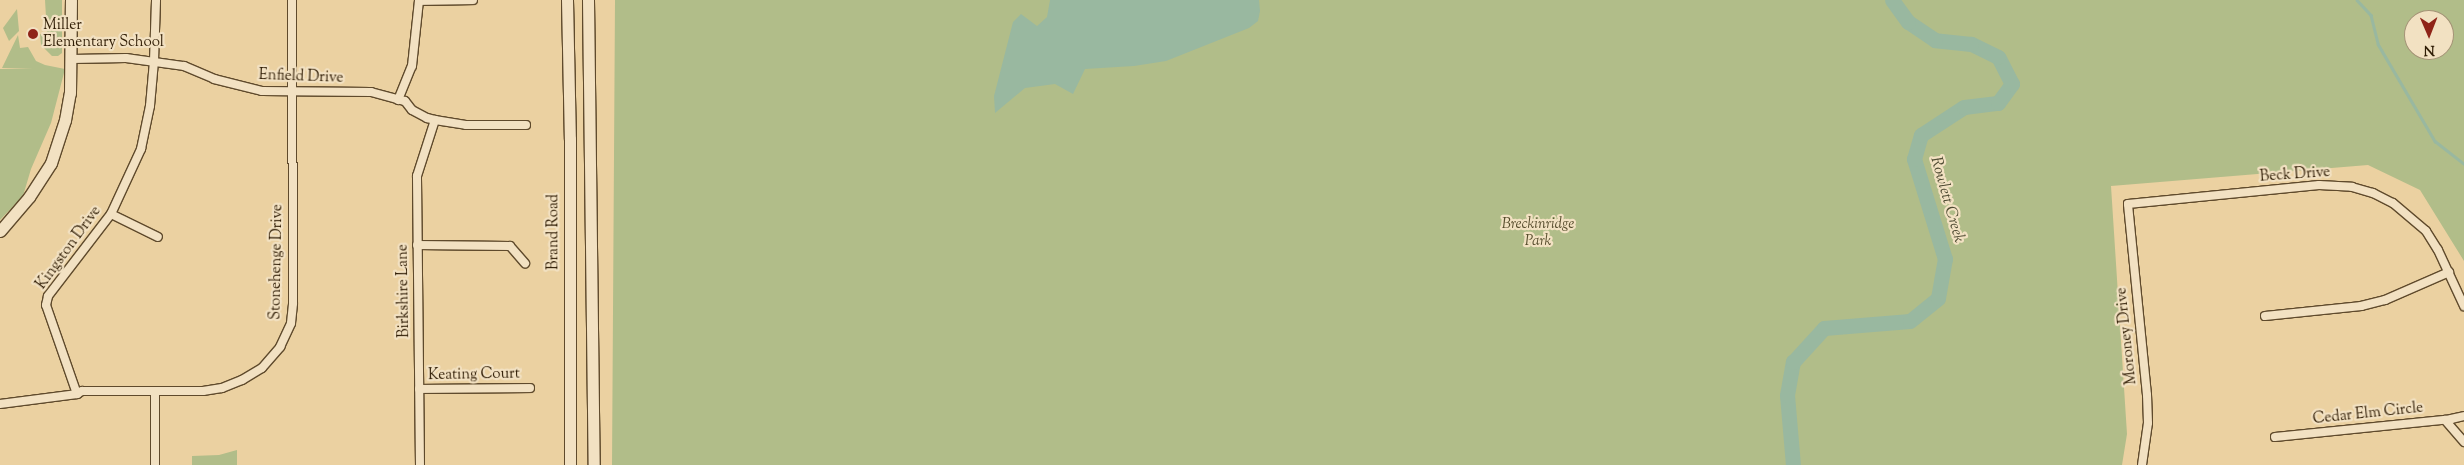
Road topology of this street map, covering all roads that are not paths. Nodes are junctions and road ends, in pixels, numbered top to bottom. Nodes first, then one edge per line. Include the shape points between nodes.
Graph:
1 (71, 0) edge
2 (156, 0) edge
3 (292, 0) edge
4 (472, 0) edge
5 (567, 0) edge
6 (588, 0) edge
7 (419, 1) edge
8 (72, 58) junction
9 (154, 61) junction
10 (292, 92) junction
11 (398, 100) junction
12 (435, 120) junction
13 (526, 125) dead end
14 (2128, 204) joint
15 (111, 214) junction
16 (0, 231) edge
17 (158, 237) dead end
18 (417, 245) junction
19 (525, 263) dead end
20 (2449, 272) junction
21 (2464, 306) edge
22 (2264, 316) dead end
23 (530, 388) dead end
24 (419, 389) junction
25 (155, 392) junction
26 (77, 394) junction
27 (0, 404) edge
28 (2464, 416) edge
29 (2445, 420) junction
30 (2275, 437) dead end
31 (2464, 442) edge
32 (155, 465) edge
33 (420, 465) edge
34 (570, 465) edge
35 (594, 465) edge
36 (2142, 465) edge

1 - 8 main road
2 - 9 street, Kingston Drive
3 - 10 street, Stonehenge Drive
4 - 7 street
5 - 34 main road, Brand Road
6 - 35 main road
7 - 11 street via 412,66
8 - 9 street, Enfield Drive
8 - 16 main road via 70,93 50,163 29,197
9 - 10 street, Enfield Drive via 184,66 245,88
9 - 15 street, Kingston Drive via 150,106 141,149
10 - 11 street, Enfield Drive via 371,92
10 - 25 street, Stonehenge Drive via 293,303 286,335 262,368 242,380 203,391
11 - 12 street, Enfield Drive
12 - 13 street, Enfield Drive via 466,126
12 - 18 street, Birkshire Lane via 417,176
14 - 20 street, Beck Drive via 2319,185 2352,187 2373,193 2411,216 2426,232
14 - 36 street, Moroney Drive via 2147,395 2148,423
15 - 17 street
15 - 26 street, Kingston Drive via 48,296 46,305
18 - 19 street via 510,246
18 - 24 street, Birkshire Lane
20 - 21 street, Beck Drive
20 - 22 street via 2385,300 2362,306
23 - 24 street, Keating Court
24 - 33 street, Birkshire Lane
25 - 26 street, Stonehenge Drive via 82,391
25 - 32 street
26 - 27 street, Stonehenge Drive
28 - 29 street, Cedar Elm Circle
29 - 30 street, Cedar Elm Circle
29 - 31 street

